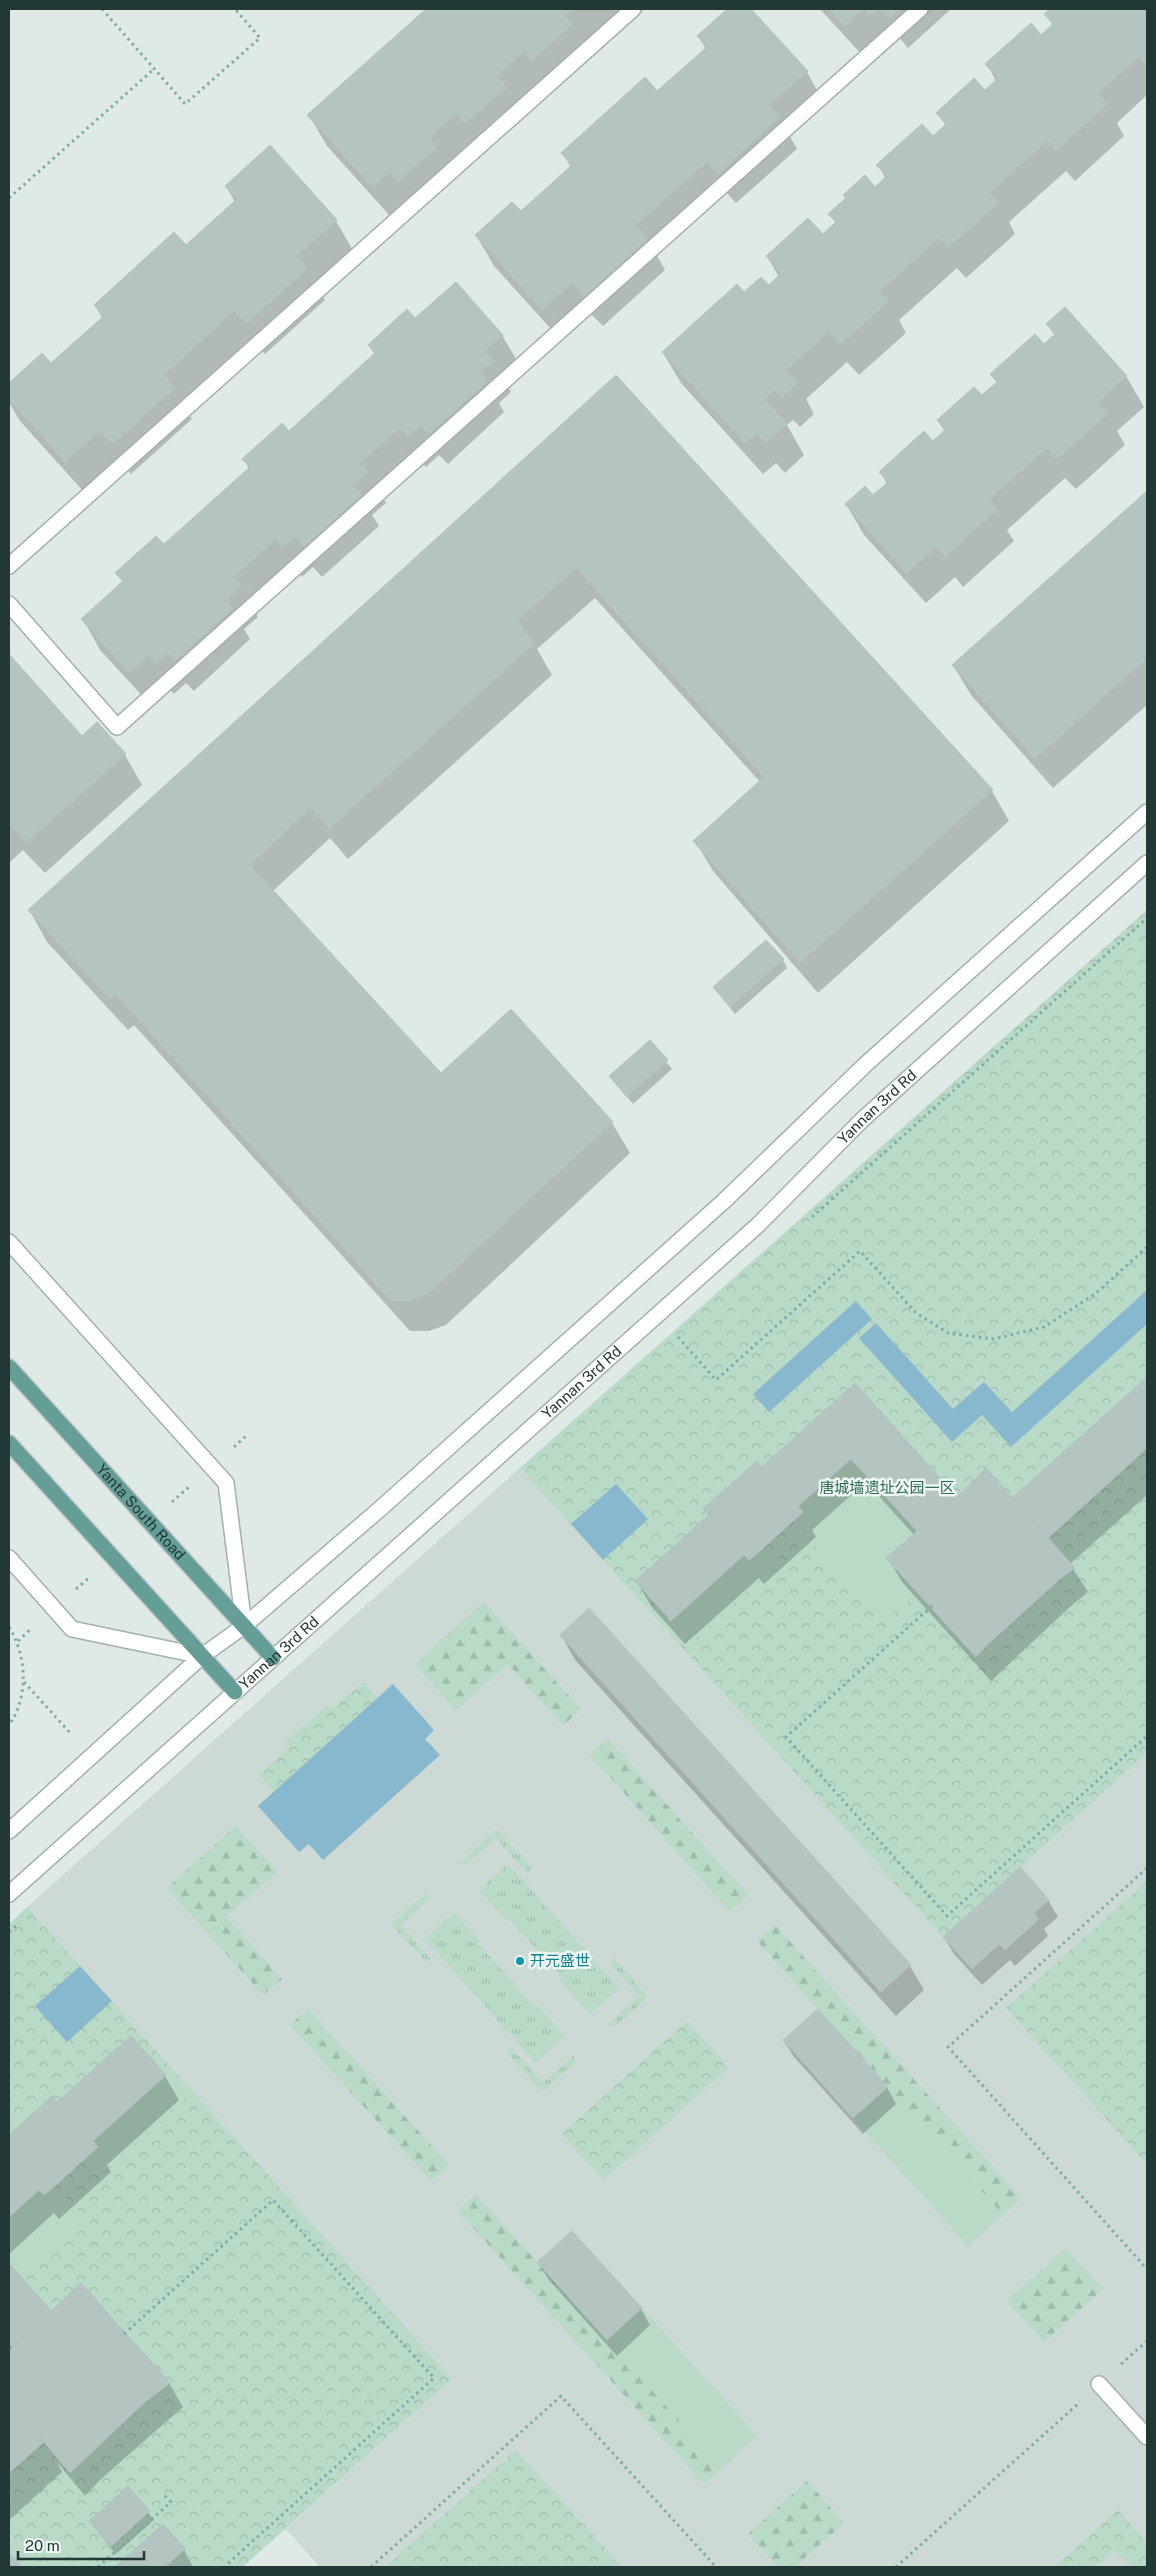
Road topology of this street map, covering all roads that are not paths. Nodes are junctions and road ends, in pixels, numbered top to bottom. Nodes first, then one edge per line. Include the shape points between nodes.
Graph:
1 (633, 9) edge
2 (920, 9) edge
3 (9, 566) edge
4 (9, 604) edge
5 (1147, 812) edge
6 (1147, 864) edge
7 (9, 1242) edge
8 (9, 1367) edge
9 (9, 1443) edge
10 (9, 1558) edge
11 (244, 1626) junction
12 (202, 1656) junction
13 (273, 1658) junction
14 (235, 1692) junction
15 (9, 1831) edge
16 (9, 1894) edge
17 (1099, 2384) road end
18 (1147, 2437) edge

1 - 3 street
2 - 4 street via 117,727
5 - 11 street via 866,1064 724,1201
6 - 13 street, Yannan 3rd Rd via 862,1120 758,1225
7 - 11 street via 226,1483
8 - 11 main road, Yanta South Road
9 - 12 main road
10 - 12 street via 72,1629
11 - 12 street
11 - 13 main road, Yanta South Road
12 - 14 main road
12 - 15 street
13 - 14 street, Yannan 3rd Rd
14 - 16 street, Yannan 3rd Rd
17 - 18 street

